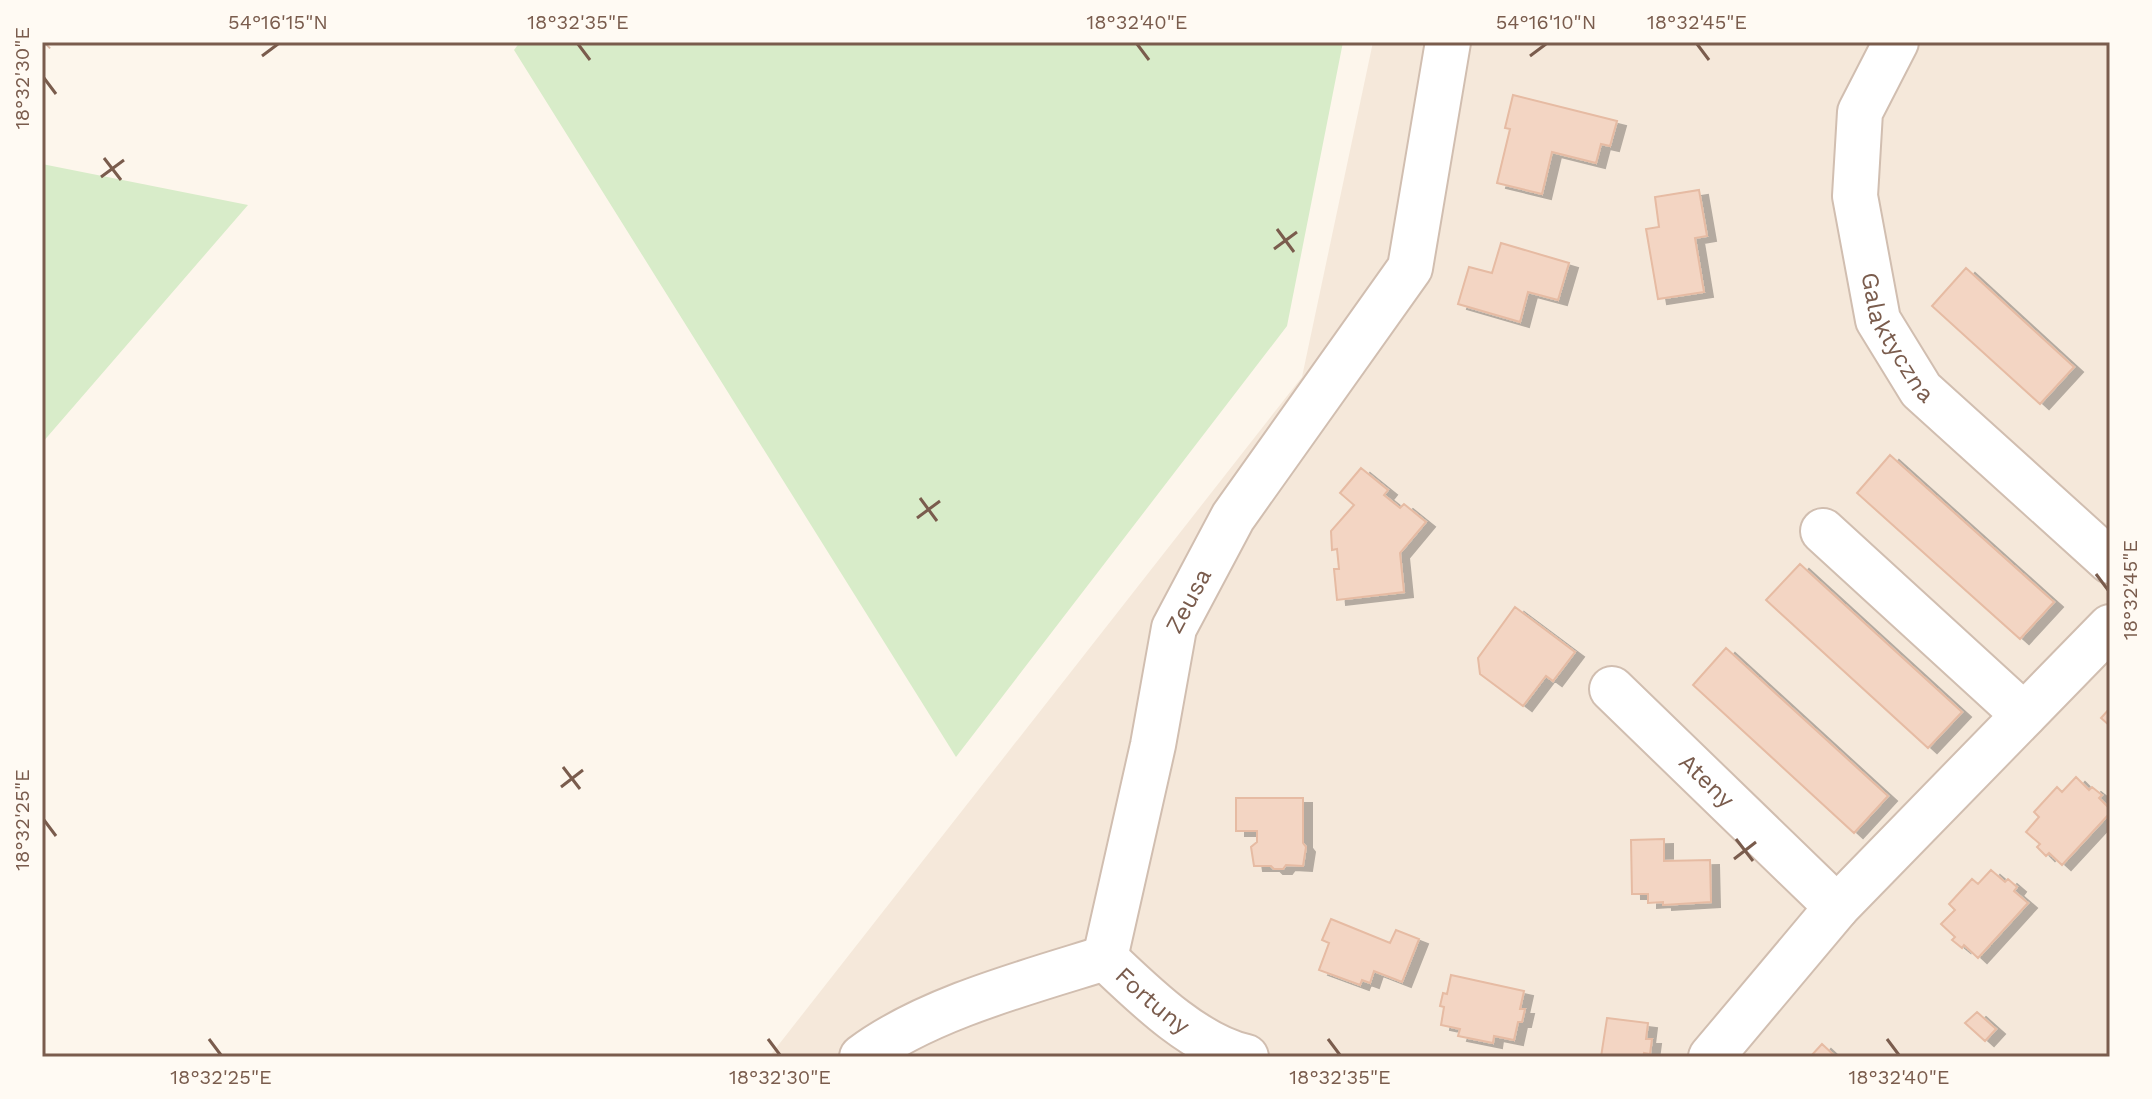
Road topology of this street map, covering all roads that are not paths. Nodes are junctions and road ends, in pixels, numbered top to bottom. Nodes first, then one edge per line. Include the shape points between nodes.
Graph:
1 (1448, 42) edge
2 (1896, 42) edge
3 (1823, 531) dead end
4 (2110, 561) edge
5 (2110, 627) edge
6 (1612, 689) dead end
7 (2024, 715) junction
8 (1837, 907) junction
9 (1105, 958) junction
10 (862, 1057) edge
11 (1246, 1057) edge
12 (1711, 1057) edge

1 - 9 street, Zeusa via 1410,268 1233,517 1174,628
2 - 4 street, Galaktyczna via 1860,112 1856,168 1855,196 1878,320 1921,390
3 - 7 street
5 - 7 street
6 - 8 street, Ateny
7 - 8 street
8 - 12 street
9 - 10 street via 1004,990 890,1037
9 - 11 street, Fortuny via 1157,1008 1228,1053

